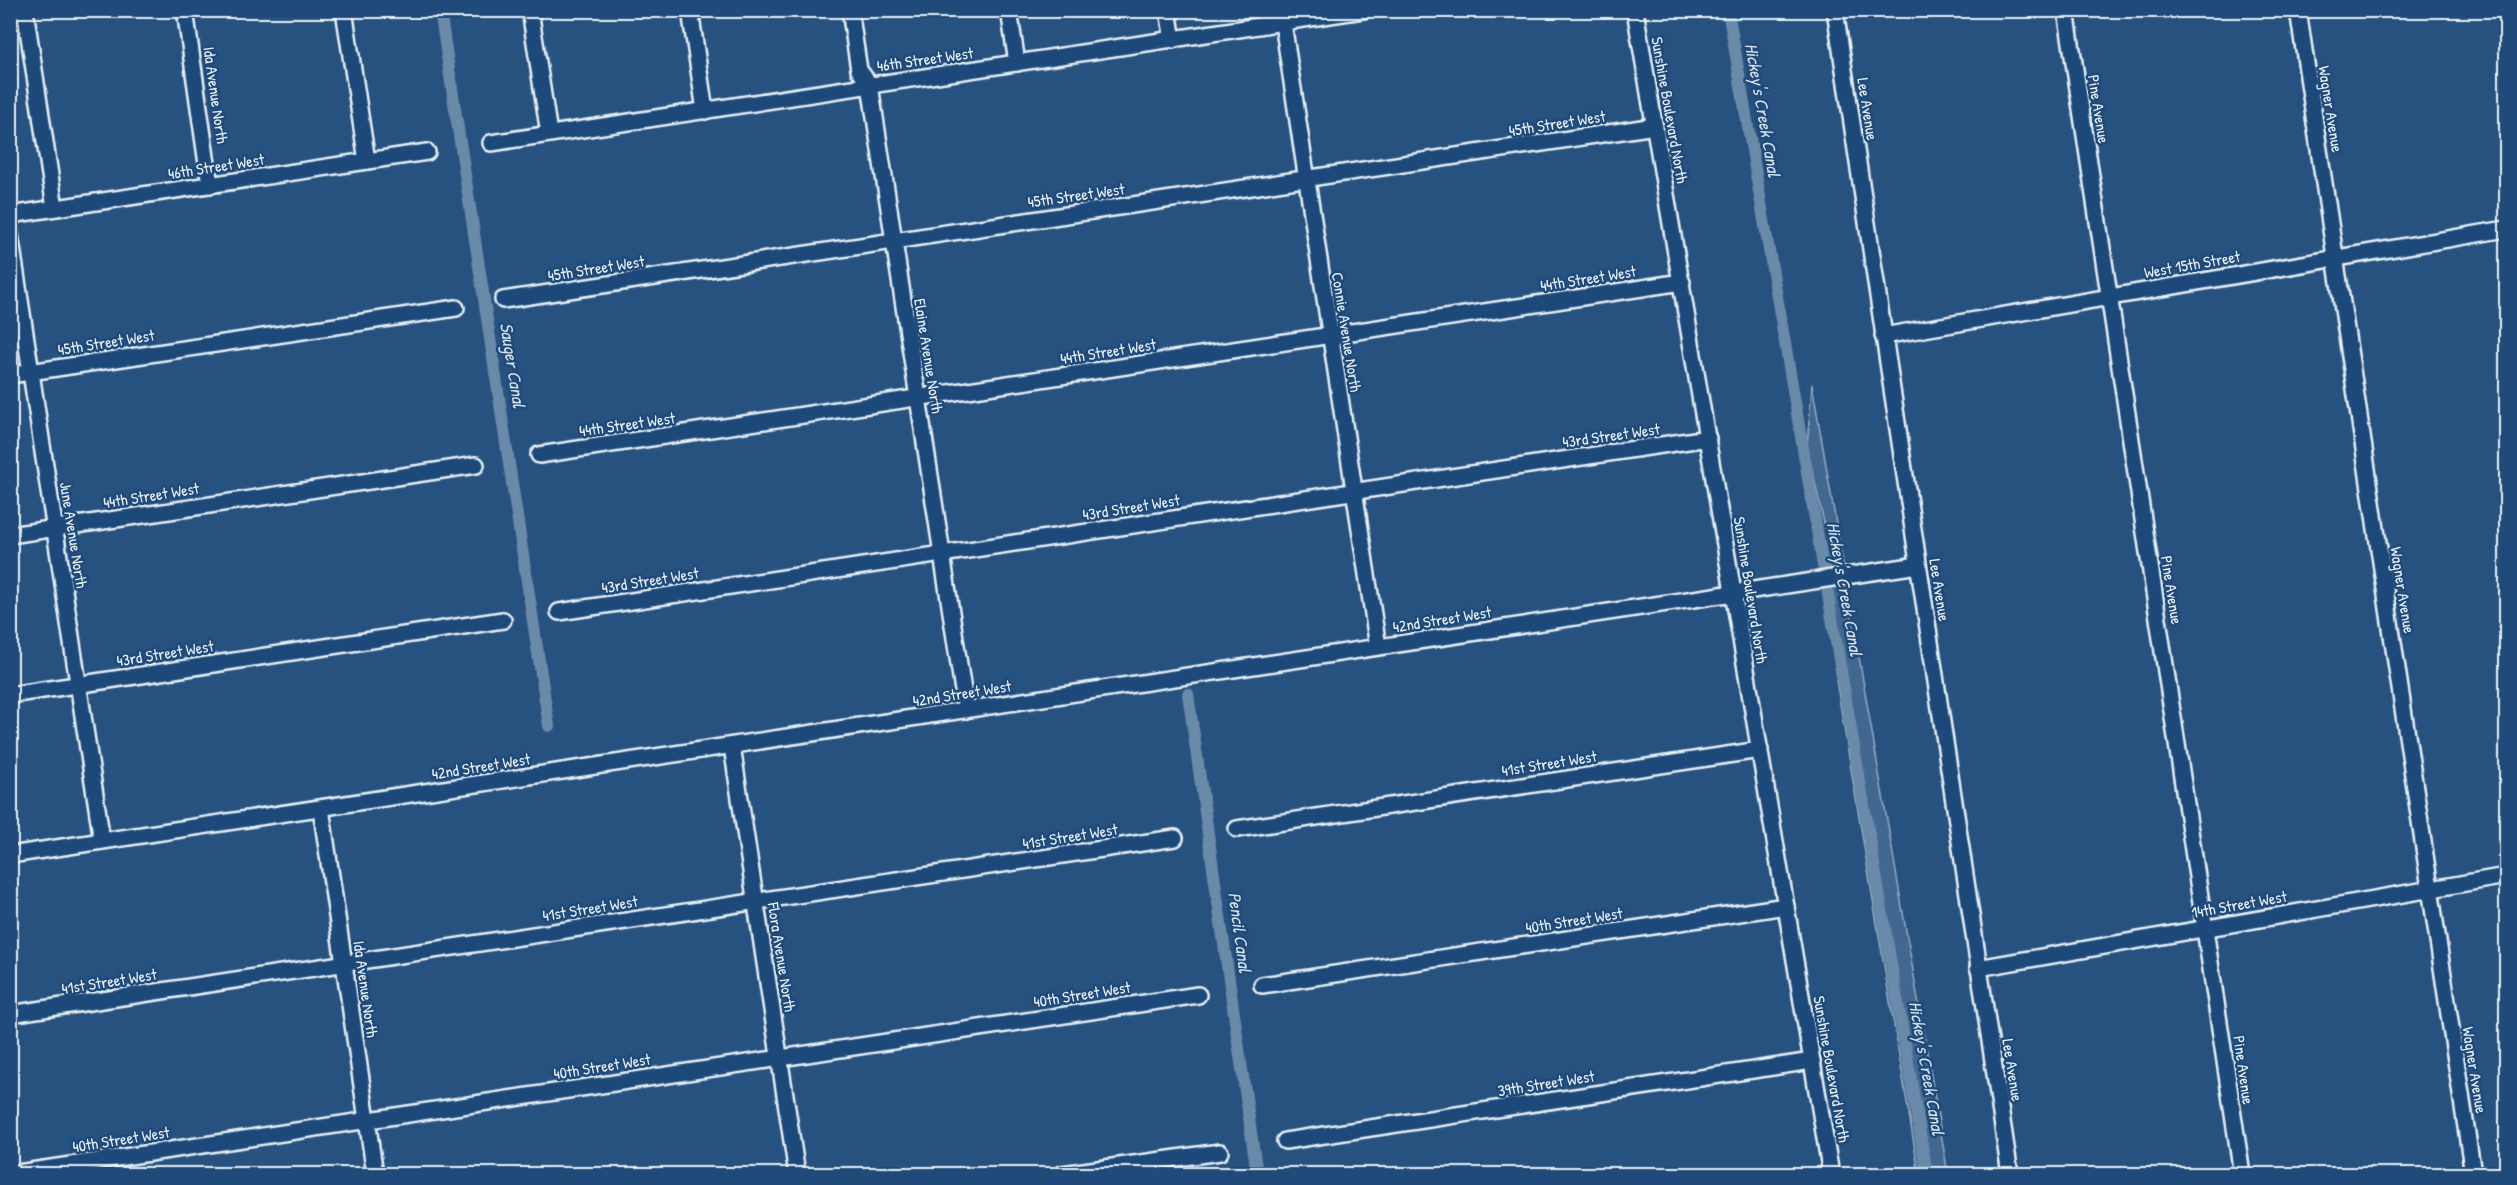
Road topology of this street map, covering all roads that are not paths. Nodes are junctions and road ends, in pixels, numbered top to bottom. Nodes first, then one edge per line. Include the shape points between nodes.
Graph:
1 (25, 10) edge
2 (185, 10) edge
3 (344, 10) edge
4 (530, 10) edge
5 (690, 10) edge
6 (849, 10) edge
7 (1009, 10) edge
8 (1168, 10) edge
9 (1363, 10) edge
10 (1635, 10) edge
11 (1835, 10) edge
12 (2066, 10) edge
13 (2298, 10) edge
14 (1329, 13) edge
15 (1282, 23) junction
16 (1173, 40) junction
17 (1017, 63) junction
18 (870, 85) junction
19 (705, 111) junction
20 (1655, 126) junction
21 (549, 134) junction
22 (491, 142) dead end
23 (427, 152) dead end
24 (367, 161) junction
25 (1306, 180) junction
26 (210, 185) junction
27 (55, 208) junction
28 (10, 215) edge
29 (2506, 229) edge
30 (10, 234) edge
31 (893, 241) junction
32 (2335, 258) junction
33 (1682, 282) junction
34 (2109, 296) junction
35 (503, 300) dead end
36 (456, 308) dead end
37 (1329, 336) junction
38 (1883, 336) junction
39 (31, 373) junction
40 (10, 375) edge
41 (917, 398) junction
42 (1708, 438) junction
43 (539, 455) dead end
44 (476, 465) dead end
45 (1353, 492) junction
46 (55, 528) junction
47 (10, 535) edge
48 (941, 555) junction
49 (1918, 565) junction
50 (1733, 594) junction
51 (559, 612) dead end
52 (503, 620) dead end
53 (1378, 647) junction
54 (79, 685) junction
55 (10, 695) edge
56 (966, 710) junction
57 (732, 746) junction
58 (1760, 750) junction
59 (321, 808) junction
60 (1237, 829) dead end
61 (1175, 838) dead end
62 (102, 841) junction
63 (10, 855) edge
64 (2506, 876) edge
65 (2430, 889) junction
66 (756, 901) junction
67 (1786, 906) junction
68 (2205, 928) junction
69 (344, 964) junction
70 (1978, 968) junction
71 (1262, 985) dead end
72 (1198, 995) dead end
73 (10, 1014) edge
74 (779, 1058) junction
75 (1812, 1061) junction
76 (367, 1120) junction
77 (1285, 1141) dead end
78 (1220, 1152) dead end
79 (11, 1174) edge
80 (375, 1174) edge
81 (797, 1174) edge
82 (1062, 1174) edge
83 (1831, 1174) edge
84 (2010, 1174) edge
85 (2242, 1174) edge
86 (2473, 1174) edge

1 - 27 street
2 - 26 street, Ida Avenue North
3 - 24 street
4 - 21 street
5 - 19 street
6 - 18 street, Elaine Avenue North via 859,70
7 - 17 street
8 - 16 street
9 - 14 street, 46th Street West
10 - 20 street, Sunshine Boulevard North
11 - 38 street, Lee Avenue
12 - 34 street, Pine Avenue
13 - 32 street, Wagner Avenue
14 - 15 street, 46th Street West
15 - 16 street, 46th Street West
15 - 25 street, Connie Avenue North
16 - 17 street, 46th Street West
17 - 18 street, 46th Street West
18 - 19 street, 46th Street West
18 - 31 street, Elaine Avenue North
19 - 21 street, 46th Street West
20 - 25 street, 45th Street West
20 - 33 street, Sunshine Boulevard North
21 - 22 street, 46th Street West
23 - 24 street, 46th Street West
24 - 26 street, 46th Street West
25 - 31 street, 45th Street West
25 - 37 street, Connie Avenue North
26 - 27 street, 46th Street West
27 - 28 street, 46th Street West
29 - 32 street, West 15th Street
30 - 39 street, June Avenue North
31 - 35 street, 45th Street West
31 - 41 street, Elaine Avenue North
32 - 34 street, West 15th Street
32 - 65 street, Wagner Avenue
33 - 37 street, 44th Street West
33 - 42 street, Sunshine Boulevard North
34 - 38 street, West 15th Street
34 - 68 street, Pine Avenue
36 - 39 street, 45th Street West
37 - 41 street, 44th Street West
37 - 45 street, Connie Avenue North
38 - 49 street, Lee Avenue
39 - 40 street, 45th Street West
39 - 46 street, June Avenue North
41 - 43 street, 44th Street West
41 - 48 street, Elaine Avenue North
42 - 45 street, 43rd Street West
42 - 50 street, Sunshine Boulevard North
44 - 46 street, 44th Street West
45 - 48 street, 43rd Street West
45 - 53 street, Connie Avenue North
46 - 47 street, 44th Street West
46 - 54 street, June Avenue North
48 - 51 street, 43rd Street West
48 - 56 street, Elaine Avenue North
49 - 50 street, 42nd Street West
49 - 70 street, Lee Avenue
50 - 53 street, 42nd Street West
50 - 58 street, Sunshine Boulevard North
52 - 54 street, 43rd Street West
53 - 56 street, 42nd Street West
54 - 55 street, 43rd Street West
54 - 62 street, June Avenue North
56 - 57 street, 42nd Street West
57 - 59 street, 42nd Street West
57 - 66 street, Flora Avenue North
58 - 60 street, 41st Street West
58 - 67 street, Sunshine Boulevard North
59 - 62 street, 42nd Street West
59 - 69 street, Ida Avenue North
61 - 66 street, 41st Street West
62 - 63 street, 42nd Street West
64 - 65 street, 14th Street West
65 - 68 street, 14th Street West
65 - 86 street, Wagner Avenue
66 - 69 street, 41st Street West
66 - 74 street, Flora Avenue North
67 - 71 street, 40th Street West
67 - 75 street, Sunshine Boulevard North
68 - 70 street, 14th Street West
68 - 85 street, Pine Avenue
69 - 73 street, 41st Street West
69 - 76 street, Ida Avenue North
70 - 84 street, Lee Avenue
72 - 74 street, 40th Street West
74 - 76 street, 40th Street West
74 - 81 street, Flora Avenue North
75 - 77 street, 39th Street West
75 - 83 street, Sunshine Boulevard North
76 - 79 street, 40th Street West
76 - 80 street, Ida Avenue North
78 - 82 street

